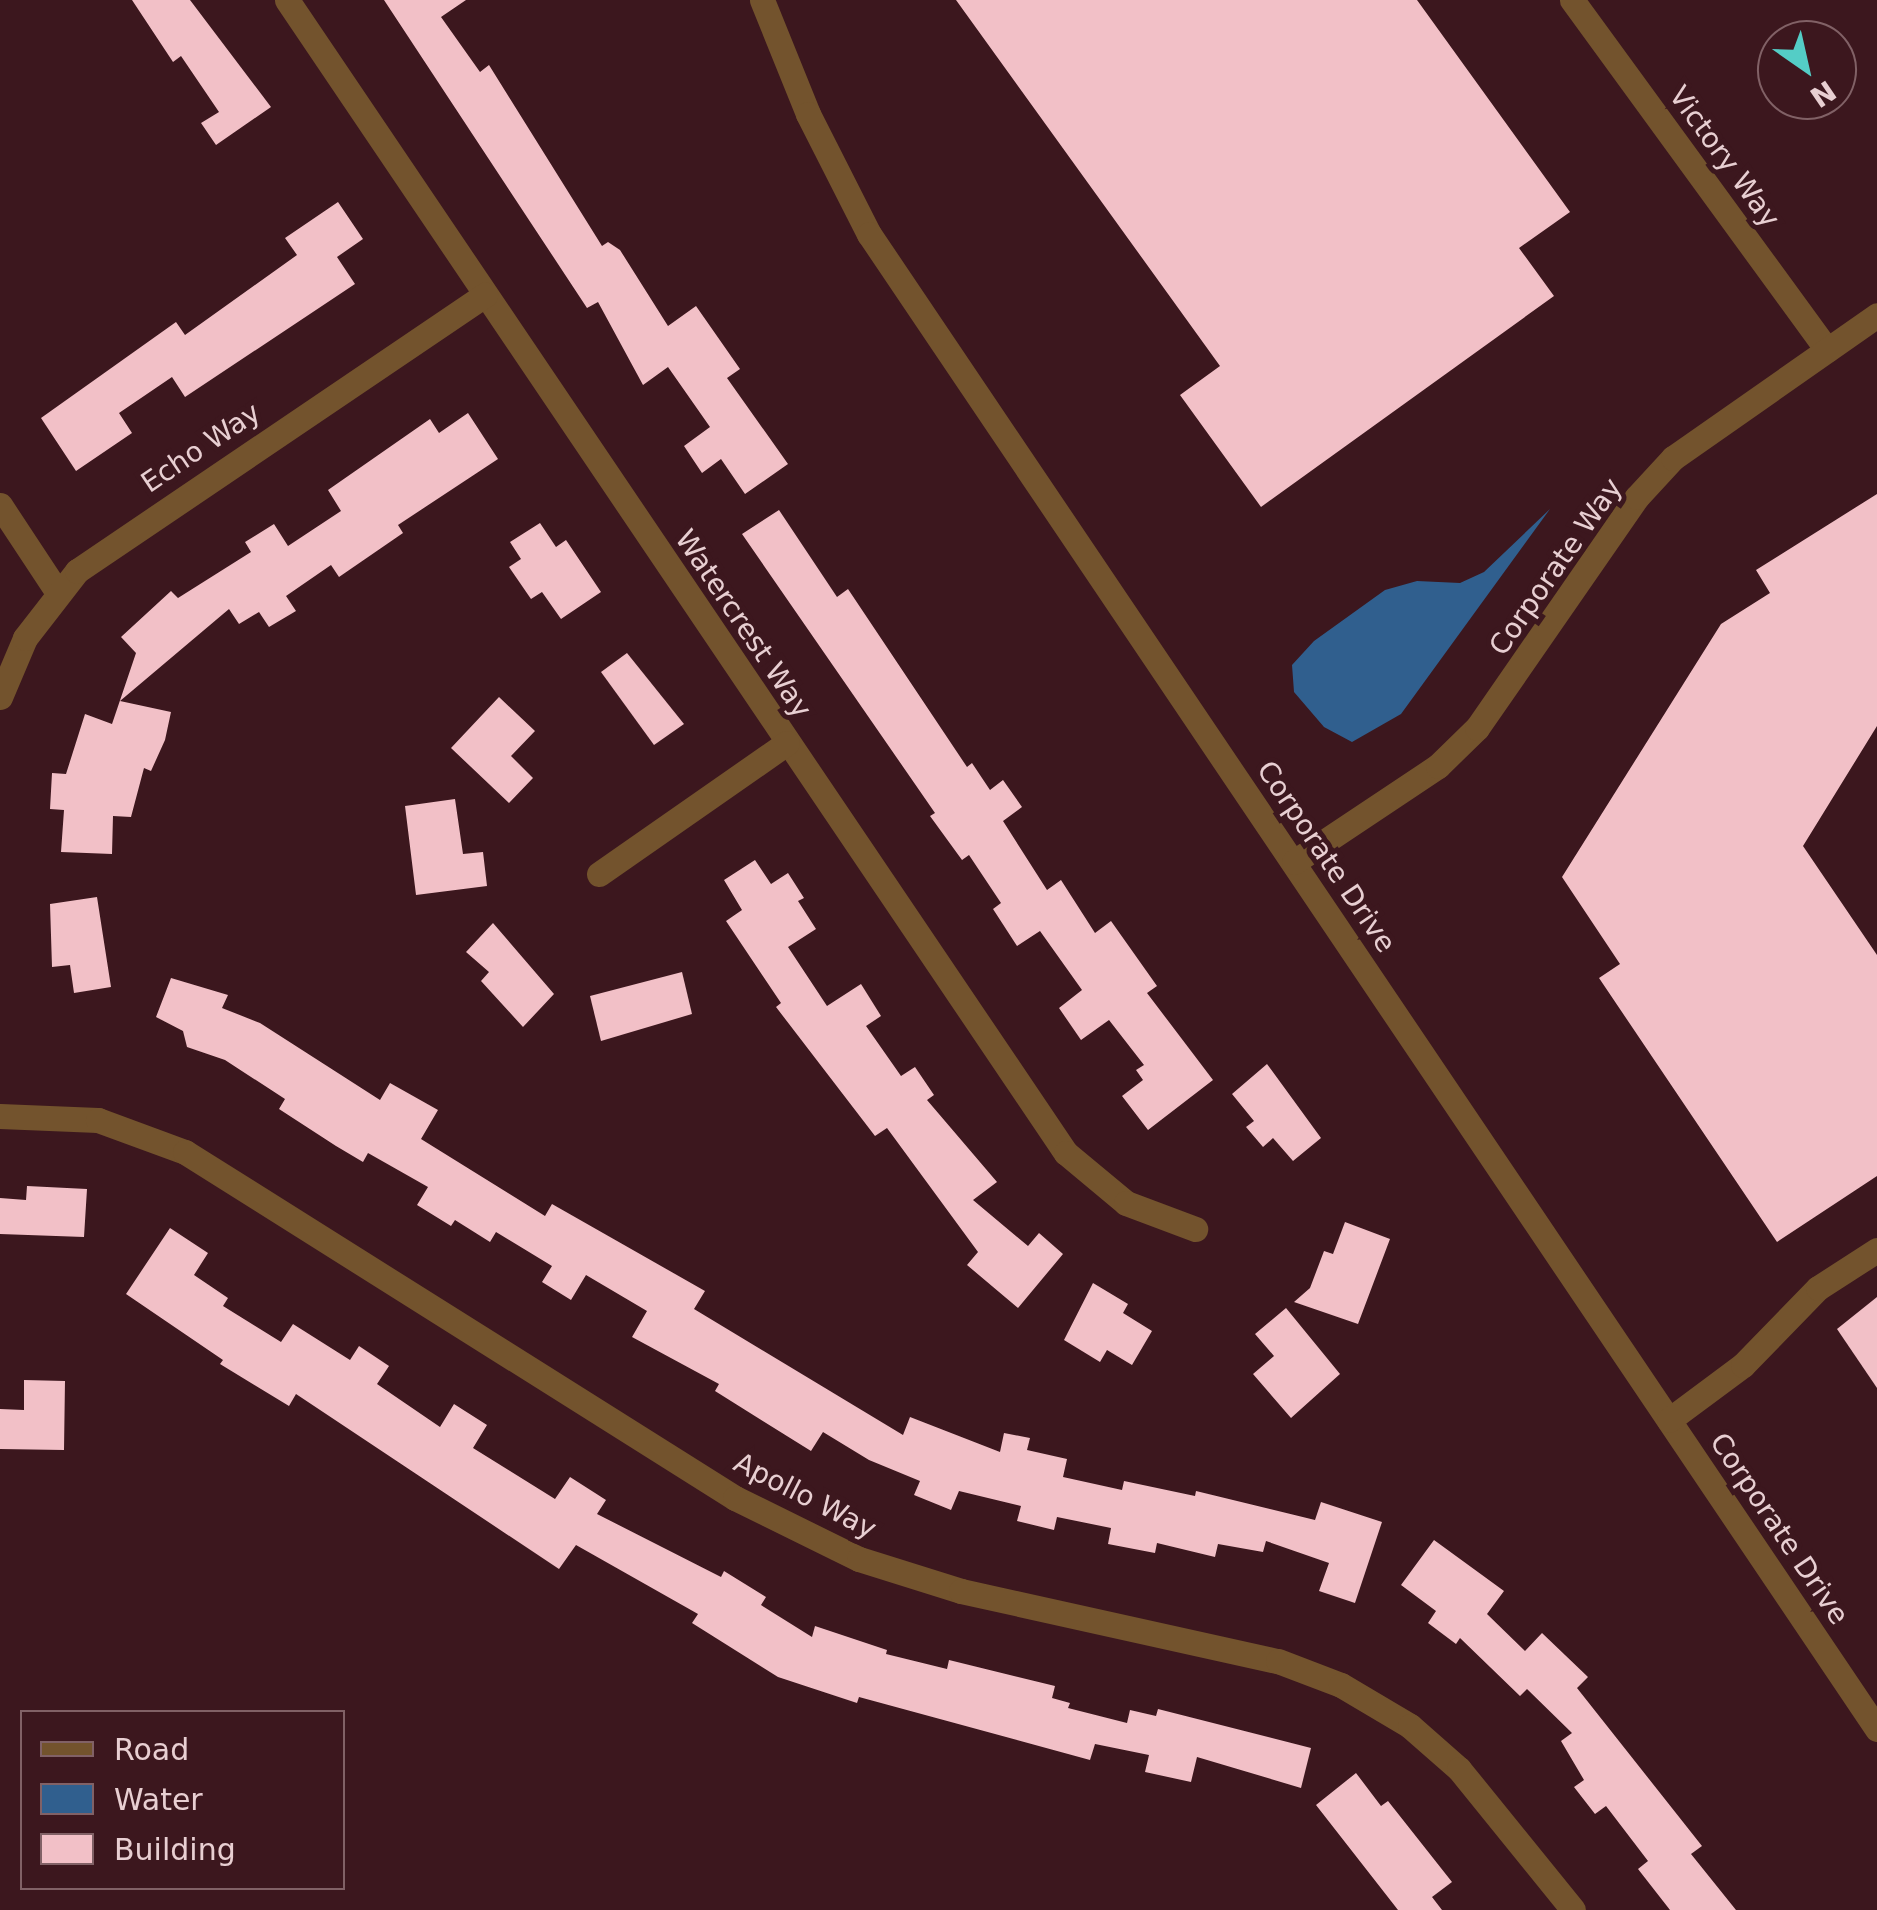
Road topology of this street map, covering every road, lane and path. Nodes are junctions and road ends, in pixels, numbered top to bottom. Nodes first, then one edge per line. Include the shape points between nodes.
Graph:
1 (287, 0) edge
2 (762, 0) edge
3 (1572, 0) edge
4 (485, 295) junction
5 (1877, 315) edge
6 (1826, 350) junction
7 (0, 505) edge
8 (58, 592) junction
9 (0, 697) edge
10 (787, 744) junction
11 (1294, 862) junction
12 (599, 874) dead end
13 (0, 1116) edge
14 (1196, 1229) dead end
15 (1877, 1250) edge
16 (1669, 1420) junction
17 (1877, 1729) edge
18 (1572, 1910) edge

1 - 4 street, Watercrest Way
2 - 11 street, Corporate Drive via 808,114 869,234
3 - 6 street, Victory Way
4 - 8 street, Echo Way via 99,554
4 - 10 street, Watercrest Way
5 - 6 street, Corporate Way
6 - 11 street, Corporate Way via 1654,476 1468,738 1438,766
7 - 8 street
8 - 9 street, Echo Way via 26,638
10 - 12 street
10 - 14 street, Watercrest Way via 1066,1153 1126,1204
11 - 16 street, Corporate Drive
13 - 18 street, Apollo Way via 98,1120 185,1152 736,1498 859,1559 960,1591 1278,1661 1341,1685 1410,1726 1458,1768
15 - 16 street via 1818,1288 1743,1366
16 - 17 street, Corporate Drive

